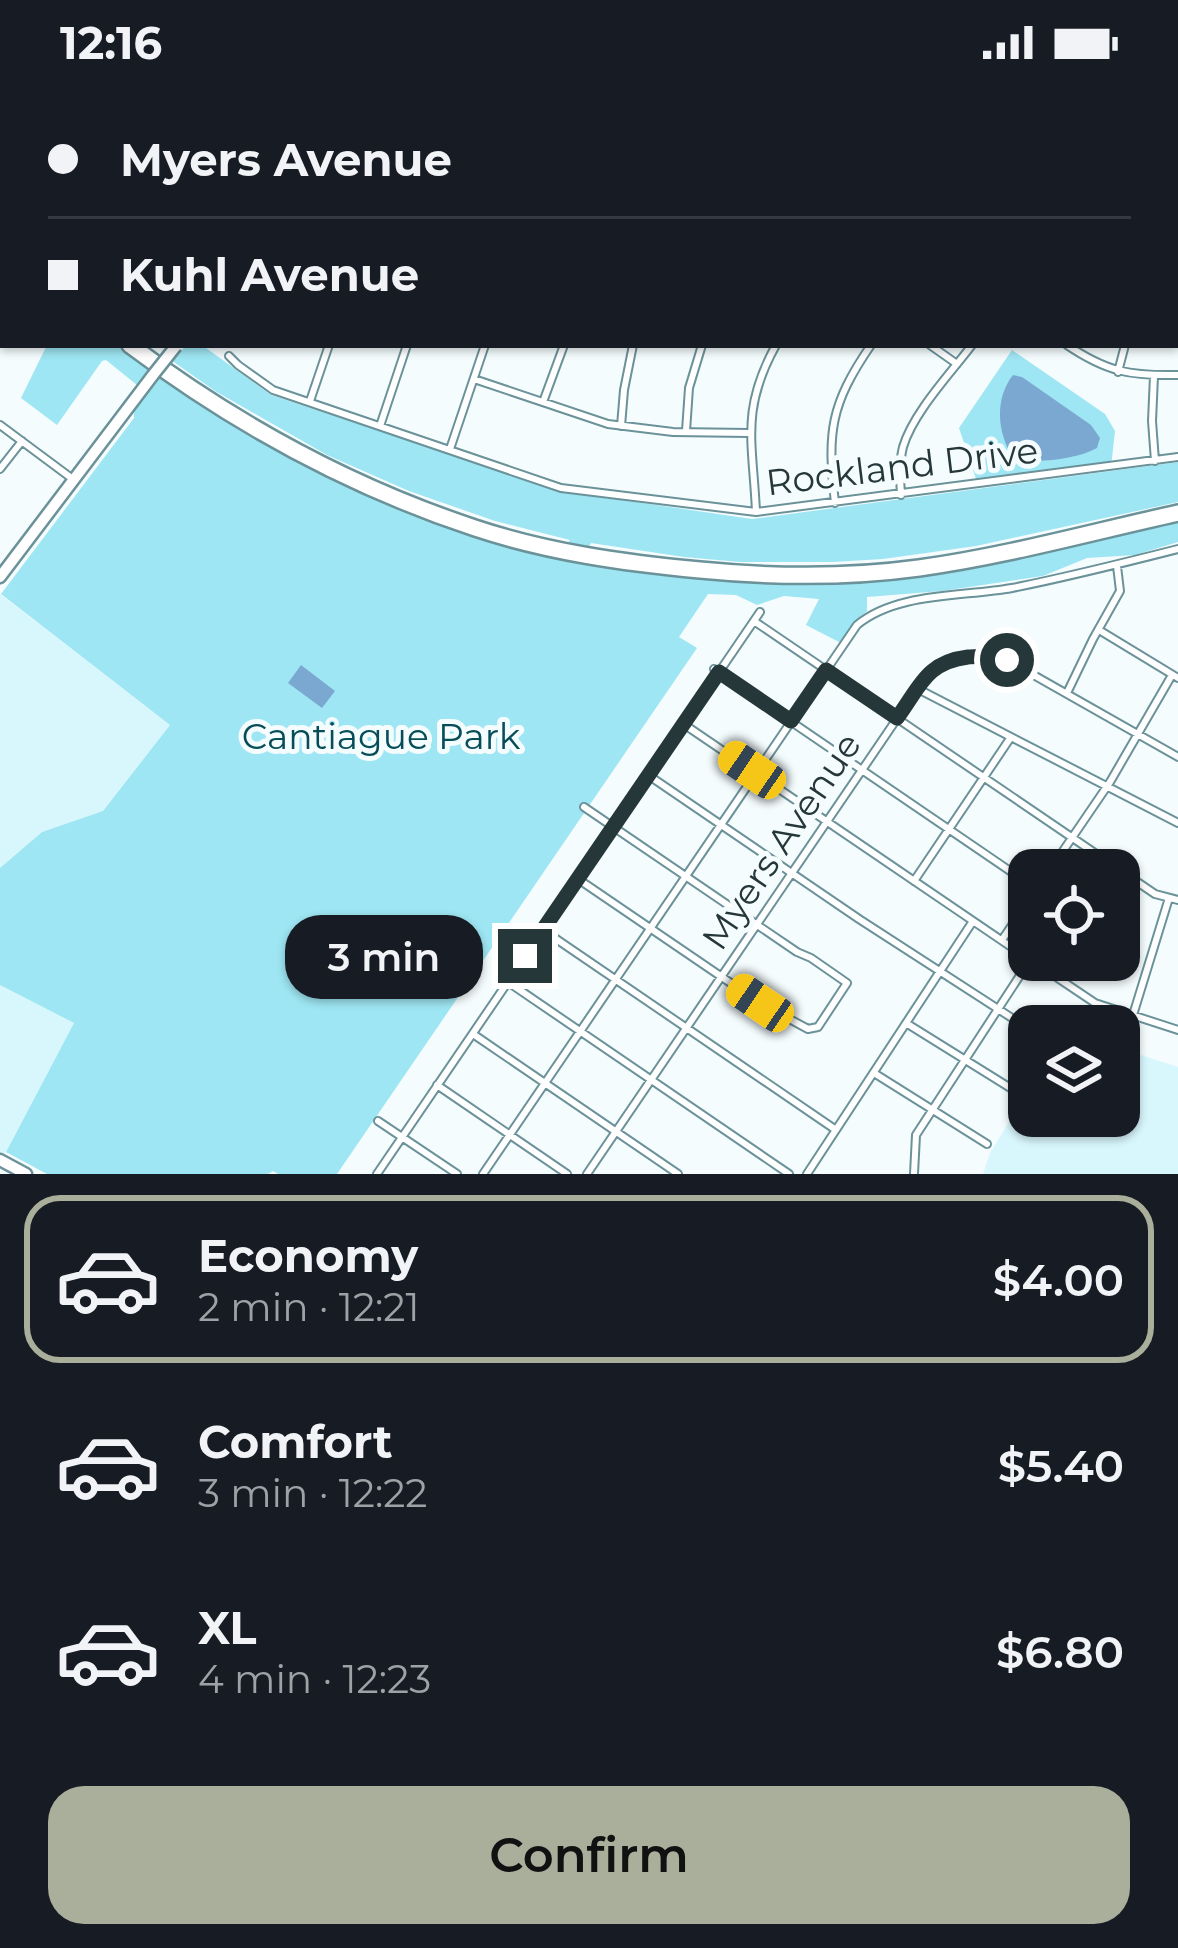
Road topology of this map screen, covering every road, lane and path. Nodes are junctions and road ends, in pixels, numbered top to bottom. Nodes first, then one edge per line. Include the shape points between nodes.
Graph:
1 (134, 348) edge
2 (147, 348) edge
3 (175, 348) edge
4 (328, 348) edge
5 (406, 348) edge
6 (484, 348) edge
7 (563, 348) edge
8 (633, 348) edge
9 (701, 348) edge
10 (775, 348) edge
11 (869, 348) edge
12 (934, 348) edge
13 (970, 348) edge
14 (1072, 348) edge
15 (1124, 348) edge
16 (229, 356) dead end
17 (957, 364) junction
18 (1118, 372) junction
19 (1178, 375) edge
20 (1154, 376) junction
21 (474, 379) junction
22 (310, 401) junction
23 (543, 402) junction
24 (0, 424) edge
25 (380, 426) junction
26 (621, 426) junction
27 (686, 431) junction
28 (749, 433) junction
29 (22, 441) junction
30 (450, 449) junction
31 (1178, 458) edge
32 (1155, 460) junction
33 (0, 469) edge
34 (74, 480) junction
35 (901, 495) junction
36 (835, 502) junction
37 (1178, 509) edge
38 (756, 512) junction
39 (567, 547) junction
40 (1178, 549) edge
41 (1117, 564) junction
42 (0, 577) edge
43 (760, 612) dead end
44 (754, 621) junction
45 (1099, 629) junction
46 (826, 670) junction
47 (717, 671) junction
48 (1175, 676) edge
49 (917, 689) junction
50 (1067, 694) junction
51 (897, 718) junction
52 (791, 721) junction
53 (683, 724) junction
54 (1138, 734) junction
55 (1011, 737) junction
56 (1178, 757) edge
57 (862, 770) junction
58 (756, 773) junction
59 (648, 775) junction
60 (984, 777) junction
61 (1107, 786) junction
62 (584, 807) dead end
63 (827, 821) junction
64 (1178, 823) edge
65 (721, 825) junction
66 (613, 827) junction
67 (949, 829) junction
68 (1072, 837) junction
69 (1064, 849) edge
70 (1008, 870) edge
71 (792, 873) junction
72 (686, 876) junction
73 (578, 879) junction
74 (914, 880) junction
75 (1174, 898) edge
76 (973, 921) junction
77 (757, 925) junction
78 (650, 928) junction
79 (543, 930) junction
80 (1008, 931) edge
81 (1002, 940) junction
82 (1008, 944) edge
83 (940, 972) junction
84 (722, 976) junction
85 (615, 980) junction
86 (1016, 981) edge
87 (1062, 981) edge
88 (508, 982) junction
89 (1104, 1005) edge
90 (1137, 1005) edge
91 (998, 1009) junction
92 (1008, 1015) edge
93 (1140, 1017) edge
94 (906, 1023) junction
95 (686, 1028) junction
96 (1178, 1030) edge
97 (580, 1031) junction
98 (472, 1034) junction
99 (965, 1059) junction
100 (874, 1073) junction
101 (651, 1080) junction
102 (545, 1083) junction
103 (437, 1085) junction
104 (1008, 1086) edge
105 (932, 1110) junction
106 (378, 1120) dead end
107 (836, 1130) junction
108 (616, 1132) junction
109 (510, 1135) junction
110 (402, 1137) junction
111 (987, 1144) dead end
112 (0, 1160) edge
113 (26, 1174) edge
114 (377, 1174) edge
115 (457, 1174) edge
116 (483, 1174) edge
117 (567, 1174) edge
118 (587, 1174) edge
119 (678, 1174) edge
120 (789, 1174) edge
121 (807, 1174) edge
122 (914, 1174) edge

1 - 39 highway via 335,471 480,530
2 - 39 highway via 323,457 453,512
3 - 34 main road, bridge
4 - 22 street
5 - 25 street
6 - 21 street
7 - 23 street
8 - 26 street
9 - 27 street
10 - 28 street
11 - 36 street via 836,409
12 - 17 street
13 - 17 street
14 - 18 street
15 - 18 street
16 - 22 street, Rockland Drive via 273,389
17 - 35 street via 907,438
18 - 20 street
19 - 20 street
20 - 32 street
21 - 23 street
21 - 30 street
22 - 25 street, Rockland Drive
23 - 26 street
24 - 29 street
25 - 30 street, Rockland Drive
26 - 27 street
27 - 28 street
28 - 38 street
29 - 33 street
29 - 34 street
30 - 38 street, Rockland Drive via 574,490
31 - 32 street, Rockland Drive
32 - 35 street, Rockland Drive
34 - 42 main road
35 - 36 street, Rockland Drive
36 - 38 street, Rockland Drive
37 - 39 highway via 847,565 694,562
40 - 41 street
41 - 45 street via 1120,591
41 - 46 street via 886,607 857,625
43 - 44 street
44 - 46 street
44 - 47 street
45 - 48 street
45 - 50 street
46 - 51 street
46 - 52 street
47 - 52 street
47 - 53 street
48 - 54 street
49 - 50 street, Myers Avenue via 938,664 989,655
49 - 51 street, Myers Avenue
49 - 55 street
50 - 54 street, Myers Avenue
51 - 57 street, Myers Avenue
51 - 60 street
52 - 57 street
52 - 58 street
53 - 58 street
53 - 59 street
54 - 56 street, Myers Avenue
54 - 61 street
55 - 60 street
55 - 61 street
57 - 63 street, Myers Avenue
57 - 67 street
58 - 63 street
58 - 65 street
59 - 65 street
59 - 66 street
60 - 67 street
60 - 68 street
61 - 64 street
61 - 68 street
62 - 66 street
63 - 71 street, Myers Avenue
63 - 74 street
65 - 71 street
65 - 72 street
66 - 72 street
66 - 73 street
67 - 70 street
67 - 74 street
68 - 69 street
68 - 75 street via 1155,894
71 - 77 street, Myers Avenue
71 - 83 street
72 - 77 street
72 - 78 street
73 - 78 street
73 - 79 street
74 - 76 street
75 - 90 street
76 - 81 street
76 - 83 street
77 - 84 street, Myers Avenue
77 - 84 street via 847,983 818,1027 803,1028
78 - 84 street
78 - 85 street
79 - 85 street
79 - 88 street
80 - 81 street
81 - 82 street
83 - 91 street
83 - 94 street
84 - 95 street, Myers Avenue
85 - 95 street
85 - 97 street
86 - 91 street
87 - 89 street
88 - 97 street
88 - 98 street
91 - 92 street
91 - 99 street
93 - 96 street
94 - 99 street
94 - 100 street
95 - 101 street, Myers Avenue
95 - 107 street
97 - 101 street
97 - 102 street
98 - 102 street
98 - 103 street
99 - 104 street
99 - 105 street
100 - 105 street
100 - 107 street
101 - 108 street, Myers Avenue
101 - 120 street
102 - 108 street
102 - 109 street
103 - 109 street
103 - 110 street
105 - 111 street
105 - 122 street via 916,1135
106 - 110 street
107 - 121 street
108 - 118 street, Myers Avenue
108 - 119 street
109 - 116 street
109 - 117 street
110 - 114 street
110 - 115 street
112 - 113 main road

